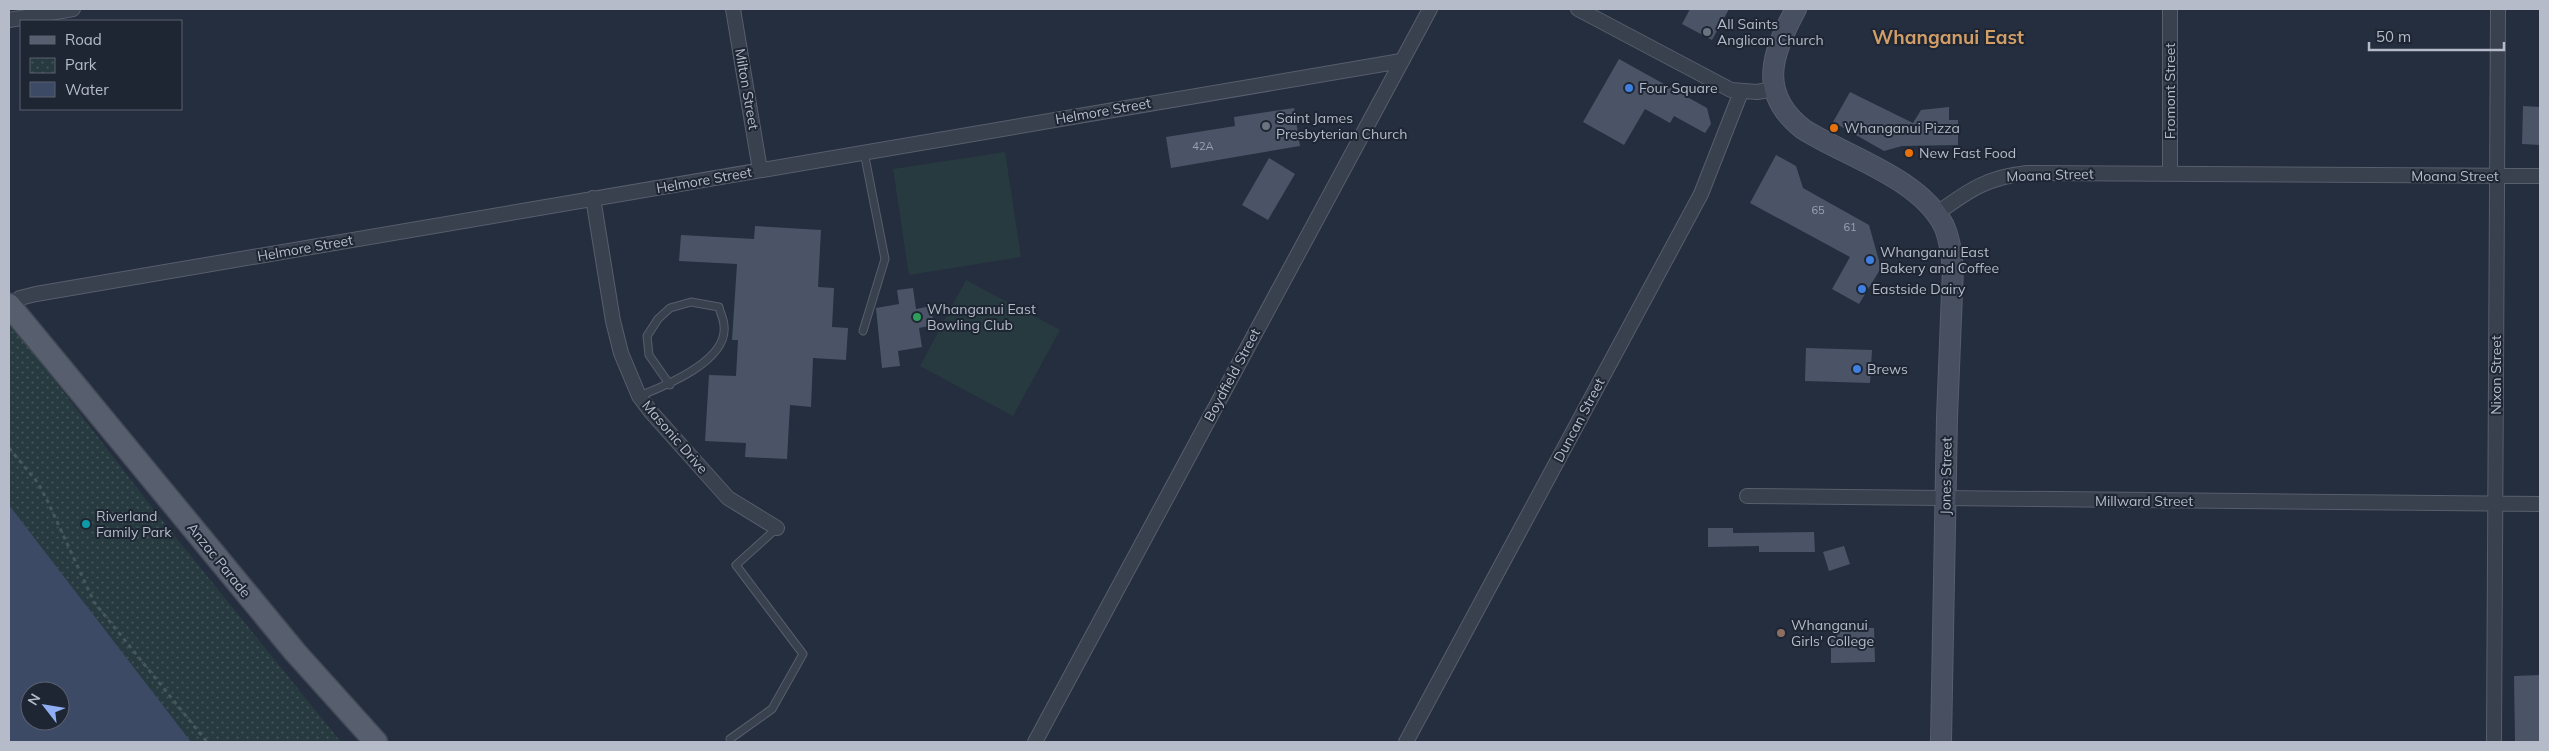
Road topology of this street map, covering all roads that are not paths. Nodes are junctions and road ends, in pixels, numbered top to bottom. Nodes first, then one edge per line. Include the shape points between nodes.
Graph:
1 (73, 9) edge
2 (733, 9) edge
3 (1430, 9) edge
4 (1578, 9) edge
5 (1796, 9) edge
6 (2170, 9) edge
7 (2498, 9) edge
8 (9, 20) edge
9 (1401, 61) junction
10 (1774, 89) junction
11 (1741, 92) junction
12 (864, 152) junction
13 (760, 170) junction
14 (2170, 173) junction
15 (2497, 176) junction
16 (2540, 176) edge
17 (593, 198) junction
18 (1936, 214) junction
19 (9, 305) edge
20 (863, 331) dead end
21 (670, 385) junction
22 (639, 396) junction
23 (1747, 496) dead end
24 (1945, 499) junction
25 (2495, 503) junction
26 (2540, 504) edge
27 (777, 528) joint
28 (730, 739) dead end
29 (376, 742) edge
30 (1035, 742) edge
31 (1406, 742) edge
32 (1940, 742) edge
33 (2494, 742) edge

1 - 8 street
2 - 13 street, Milton Street
3 - 9 street, Boydfield Street
4 - 11 street via 1731,90
5 - 10 main road via 1777,45
6 - 14 street, Fromont Street
7 - 15 street, Nixon Street
9 - 12 street, Helmore Street
9 - 30 street, Boydfield Street
10 - 11 street
10 - 18 main road via 1786,113 1803,130 1906,186
11 - 31 street, Duncan Street via 1701,194
12 - 13 street, Helmore Street
12 - 20 lane via 885,259
13 - 17 street, Helmore Street
14 - 15 street, Moana Street
14 - 18 street, Moana Street via 2027,173 2003,176 1966,192
15 - 16 street, Moana Street
15 - 25 street, Nixon Street
17 - 19 street, Helmore Street via 36,294
17 - 22 street, Masonic Drive via 612,321 621,354
18 - 24 main road, Jones Street via 1950,245 1953,268
19 - 29 main road, Anzac Parade via 295,652
21 - 21 lane via 713,356 725,327 718,307 691,302 670,308 647,336 649,355
21 - 22 lane
22 - 27 street, Masonic Drive via 728,498
23 - 24 street, Millward Street
24 - 25 street, Millward Street
24 - 32 main road, Jones Street
25 - 26 street, Millward Street
25 - 33 street, Nixon Street
27 - 28 lane via 736,565 803,654 772,709

